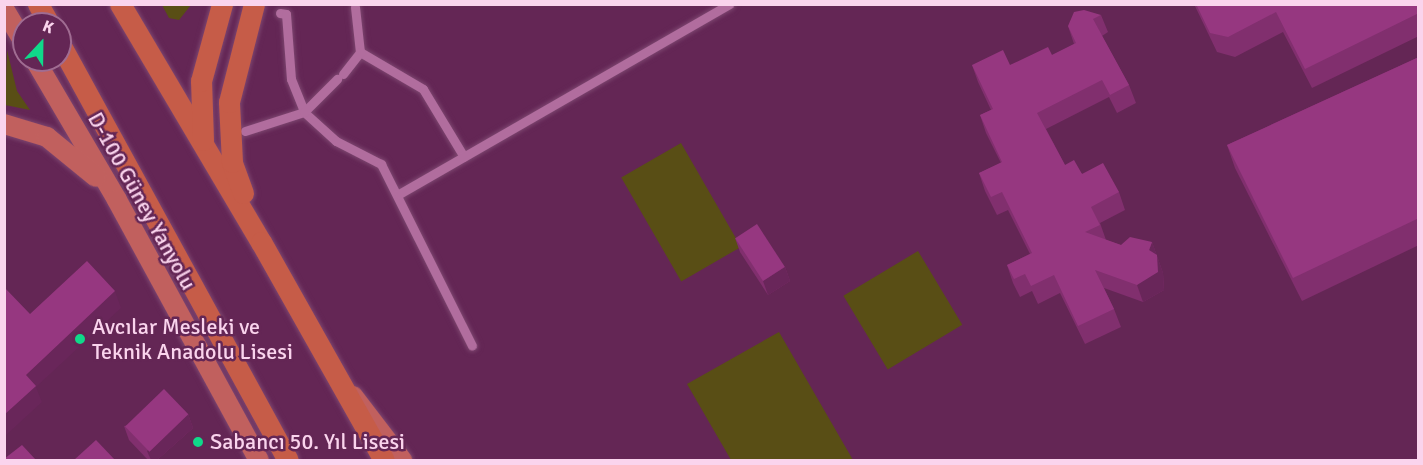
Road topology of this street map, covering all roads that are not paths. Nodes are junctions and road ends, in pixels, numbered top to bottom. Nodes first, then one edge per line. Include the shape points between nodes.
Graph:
1 (120, 4) edge
2 (222, 4) edge
3 (254, 4) edge
4 (729, 4) edge
5 (355, 7) dead end
6 (4, 9) edge
7 (280, 13) dead end
8 (12, 22) edge
9 (360, 52) junction
10 (72, 66) edge
11 (42, 72) edge
12 (304, 112) junction
13 (4, 124) edge
14 (245, 131) dead end
15 (204, 147) junction
16 (464, 157) junction
17 (399, 194) junction
18 (117, 200) junction
19 (261, 242) junction
20 (472, 346) dead end
21 (339, 379) junction
22 (259, 460) edge
23 (288, 460) edge
24 (384, 460) edge
25 (402, 460) edge

1 - 15 highway
2 - 15 highway via 201,81
3 - 19 highway via 233,81 229,134 232,162
4 - 16 street
5 - 9 street
6 - 8 main road
7 - 12 street via 286,14 291,79
9 - 12 street
9 - 16 street via 423,89
10 - 23 highway
11 - 18 main road, D-100 Güney Yanyolu
12 - 14 street
12 - 17 street via 336,141 381,164
13 - 18 main road via 29,129 61,146
15 - 19 highway
16 - 17 street
17 - 20 street
18 - 22 main road, D-100 Güney Yanyolu
19 - 21 highway
21 - 24 highway
21 - 25 main road via 371,415

